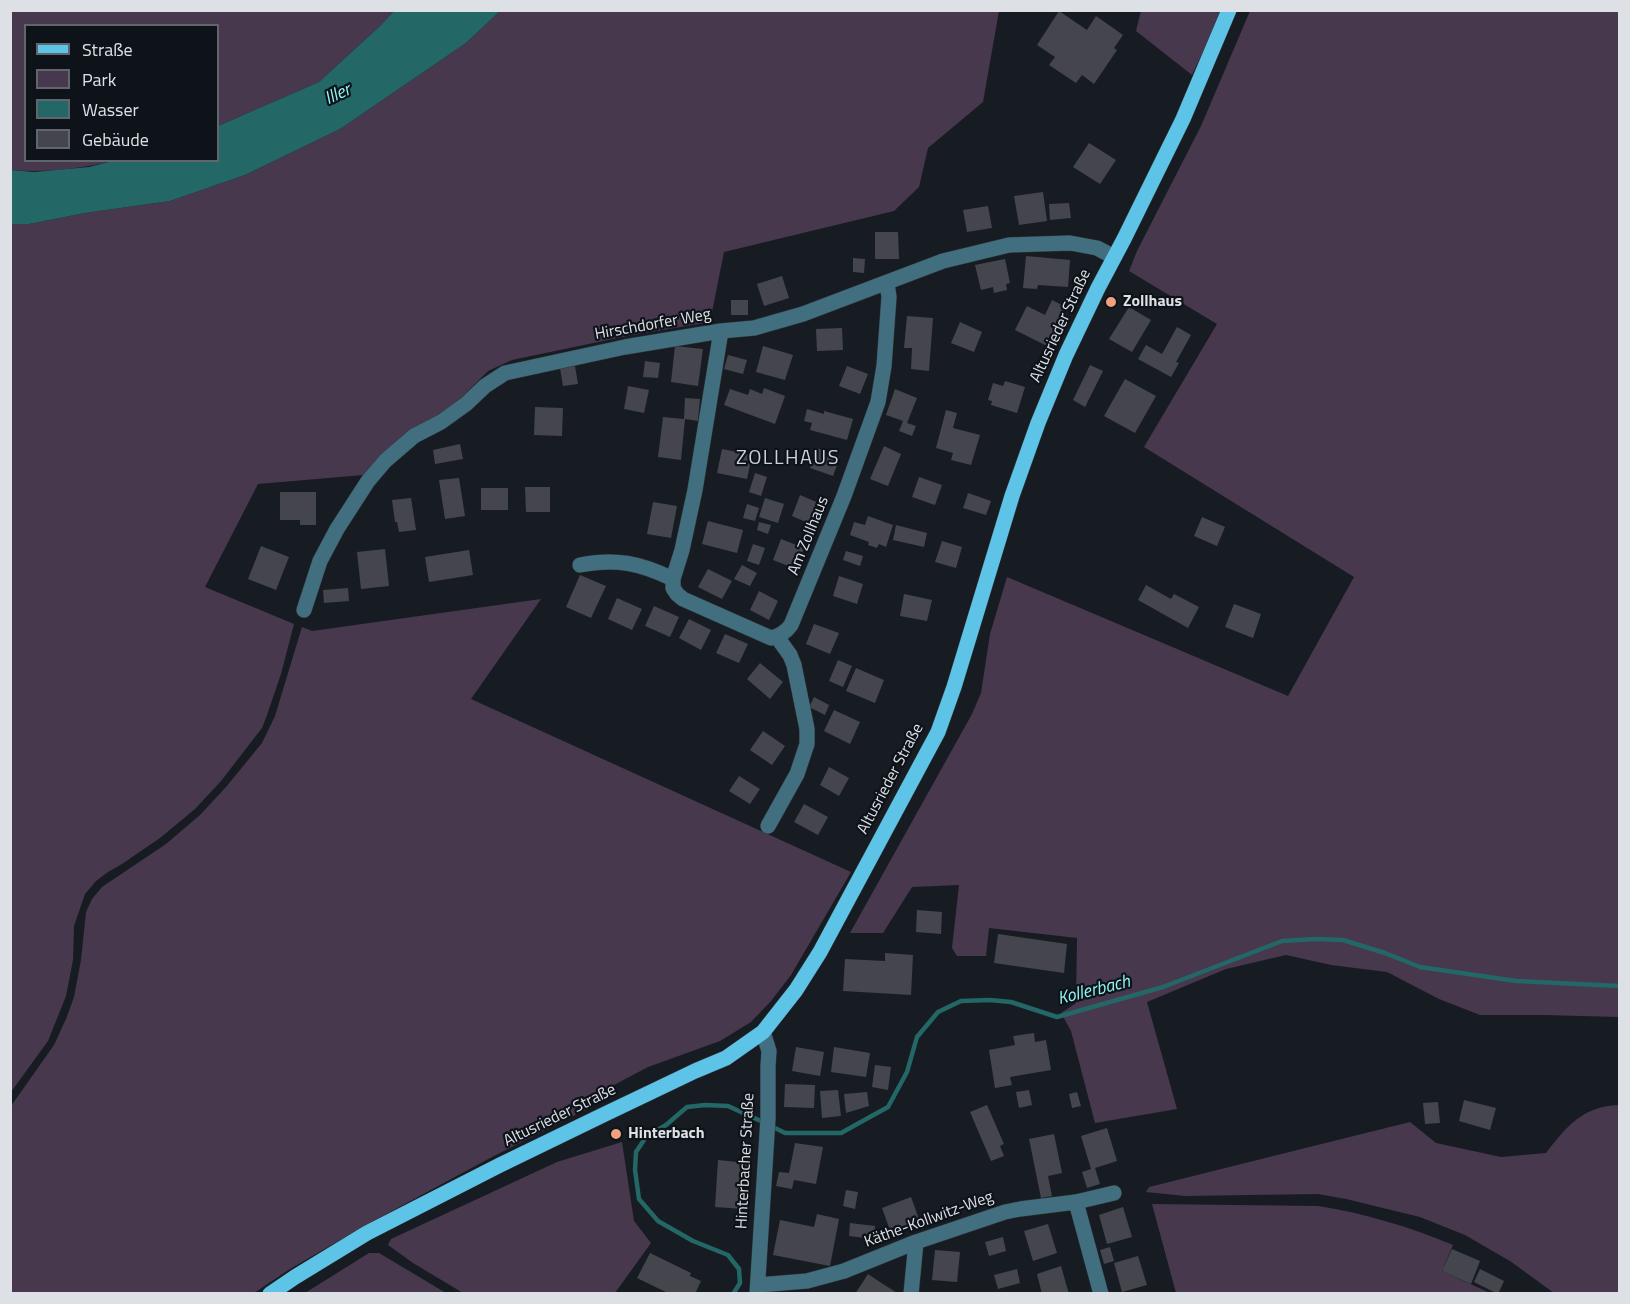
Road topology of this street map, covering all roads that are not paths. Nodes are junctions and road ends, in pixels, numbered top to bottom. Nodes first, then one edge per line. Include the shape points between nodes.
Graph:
1 (1229, 10) edge
2 (1114, 257) junction
3 (887, 282) junction
4 (721, 331) junction
5 (580, 565) dead end
6 (673, 579) junction
7 (304, 610) dead end
8 (777, 637) junction
9 (768, 826) dead end
10 (763, 1032) junction
11 (1114, 1193) dead end
12 (1076, 1202) junction
13 (916, 1242) junction
14 (757, 1289) edge
15 (270, 1293) edge
16 (911, 1293) edge
17 (1101, 1293) edge

1 - 2 main road, Altusrieder Straße via 1183,119
2 - 3 street, Hirschdorfer Weg via 1097,248 1070,243 1010,245 942,261
2 - 10 main road, Altusrieder Straße via 1038,423 938,732 820,952
3 - 4 street, Hirschdorfer Weg via 803,314 754,328
3 - 8 street, Am Zollhaus via 884,366 878,402 810,582 791,625
4 - 6 street via 695,490
4 - 7 street, Hirschdorfer Weg via 625,346 506,373 485,386 441,422 414,436 368,481 320,561
5 - 6 street via 620,561
6 - 8 street via 673,588 683,599 762,636
8 - 9 street via 794,665 807,744 797,774
10 - 14 street, Hinterbacher Straße via 769,1051 768,1118
10 - 15 main road, Altusrieder Straße via 726,1058 367,1233
11 - 12 street, Käthe-Kollwitz-Weg
12 - 13 street, Käthe-Kollwitz-Weg via 1005,1212
12 - 17 street
13 - 14 street, Käthe-Kollwitz-Weg via 844,1271
13 - 16 street

